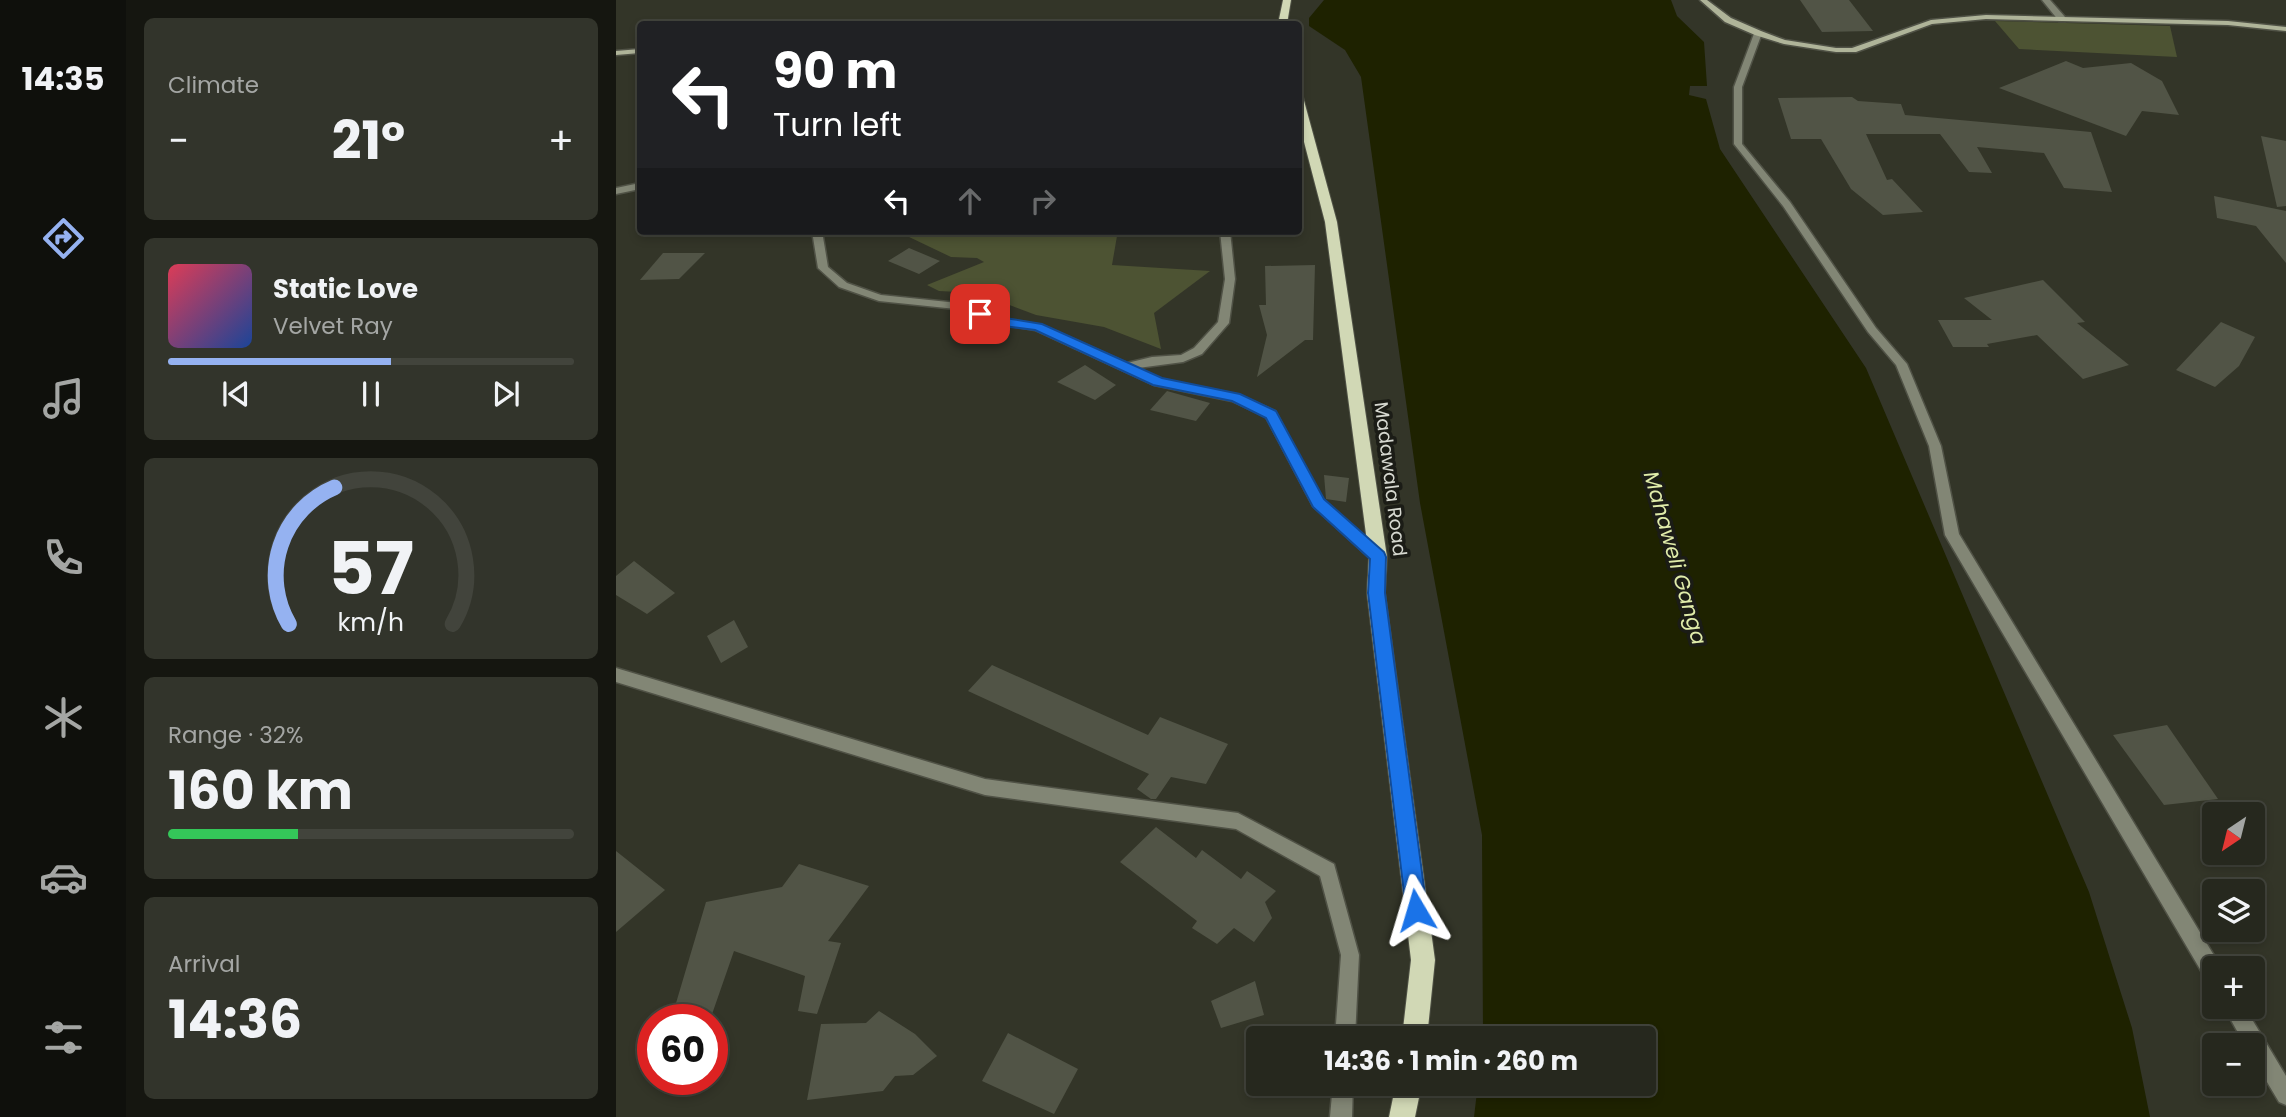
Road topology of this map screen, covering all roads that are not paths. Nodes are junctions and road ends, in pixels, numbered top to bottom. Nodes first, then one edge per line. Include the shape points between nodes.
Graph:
1 (1287, 0) edge
2 (1703, 0) edge
3 (2046, 0) edge
4 (2062, 19) junction
5 (1283, 21) edge
6 (2284, 29) edge
7 (1758, 33) junction
8 (637, 52) edge
9 (616, 53) edge
10 (1302, 112) edge
11 (637, 187) edge
12 (616, 191) edge
13 (818, 235) edge
14 (1225, 235) edge
15 (1124, 368) junction
16 (1378, 557) junction
17 (616, 675) edge
18 (2203, 956) edge
19 (2241, 1019) edge
20 (1346, 1026) edge
21 (1415, 1026) edge
22 (2286, 1095) edge
23 (1342, 1096) edge
24 (1406, 1096) edge
25 (1341, 1117) edge
26 (1402, 1117) edge

1 - 5 main road
2 - 7 street via 1728,20
3 - 4 street
4 - 6 street
4 - 7 street via 1931,22 1853,50 1809,47
7 - 18 street via 1738,87 1738,144 1787,204 1872,330 1901,364 1935,446 1952,535
8 - 9 street
10 - 16 main road, Madawala Road via 1331,222
11 - 12 street
13 - 15 street via 823,268 844,285 879,298 958,306 1003,322 1038,327
14 - 15 street via 1230,279 1223,323 1198,351 1183,358
15 - 16 street via 1158,382 1235,398 1271,414 1318,503
16 - 21 main road, Madawala Road via 1378,606 1423,961
17 - 20 street via 985,787 1238,821 1328,870 1350,955
19 - 22 street
23 - 25 street
24 - 26 main road

